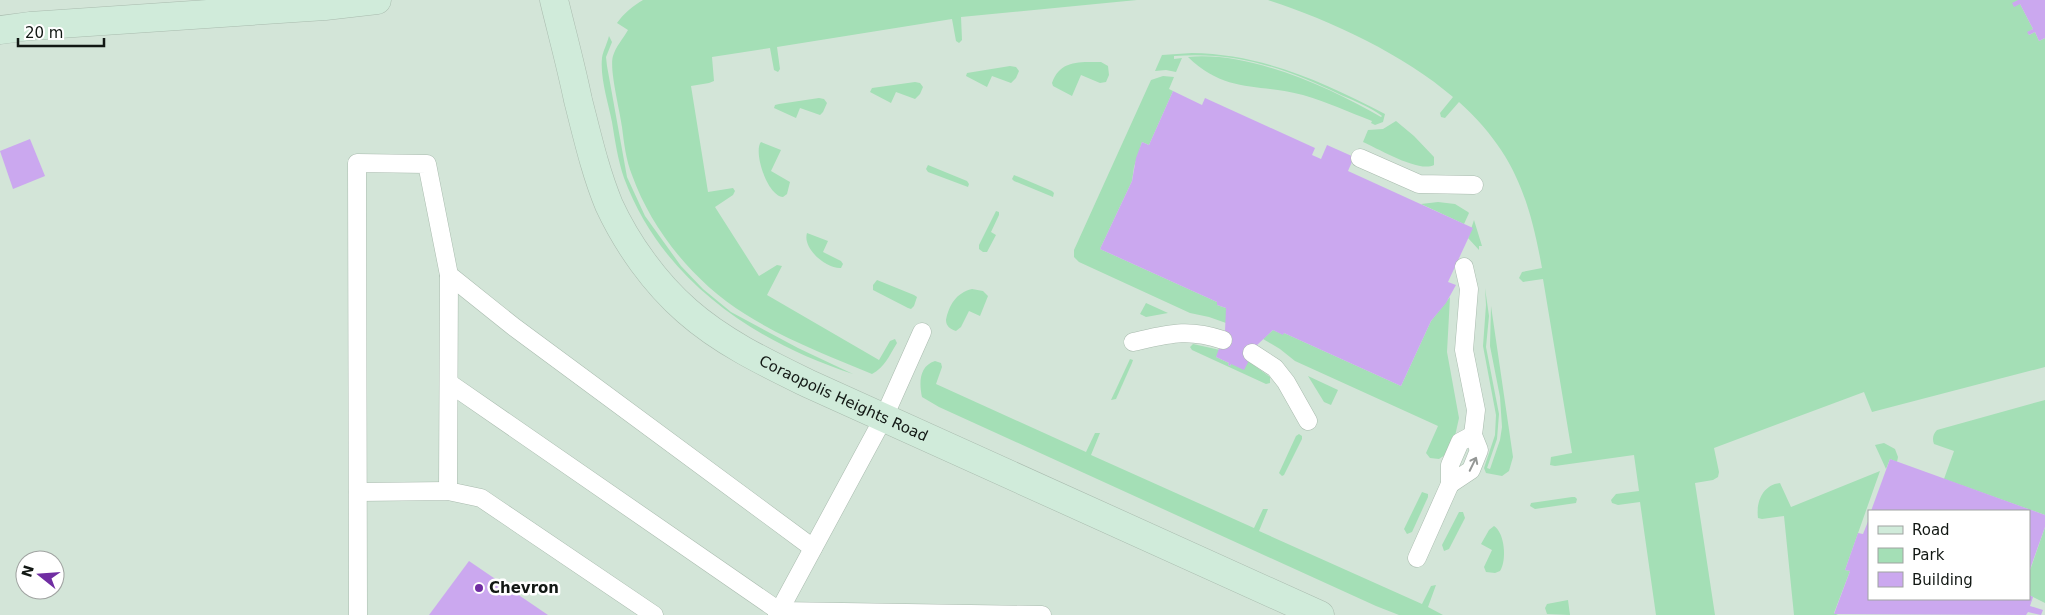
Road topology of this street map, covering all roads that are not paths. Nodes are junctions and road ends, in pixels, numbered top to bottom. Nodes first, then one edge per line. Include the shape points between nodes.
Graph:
1 (377, 0) edge
2 (554, 0) edge
3 (0, 30) edge
4 (1360, 158) dead end
5 (1474, 185) dead end
6 (1464, 267) dead end
7 (449, 275) junction
8 (922, 332) dead end
9 (1223, 340) dead end
10 (1133, 342) dead end
11 (1252, 353) dead end
12 (449, 383) junction
13 (884, 418) junction
14 (1308, 421) dead end
15 (358, 492) junction
16 (448, 492) junction
17 (813, 548) junction
18 (1417, 558) dead end
19 (778, 613) edge
20 (358, 615) edge
21 (654, 615) edge
22 (1042, 615) edge
23 (1320, 615) edge

1 - 3 main road
2 - 13 main road, Coraopolis Heights Road via 597,172 610,206 646,266 681,305 713,332 800,380
4 - 5 lane via 1419,184
6 - 18 lane via 1469,289 1464,350 1476,410 1473,435 1479,450 1470,470 1450,484
7 - 12 lane
7 - 15 lane via 427,164 357,163
7 - 17 lane via 514,327
8 - 13 lane
9 - 10 lane via 1192,332
11 - 14 lane via 1275,368
12 - 16 lane
12 - 19 lane
13 - 17 lane
13 - 23 main road, Coraopolis Heights Road
15 - 16 lane
15 - 20 lane
16 - 21 lane via 481,498
17 - 19 lane
19 - 22 lane

